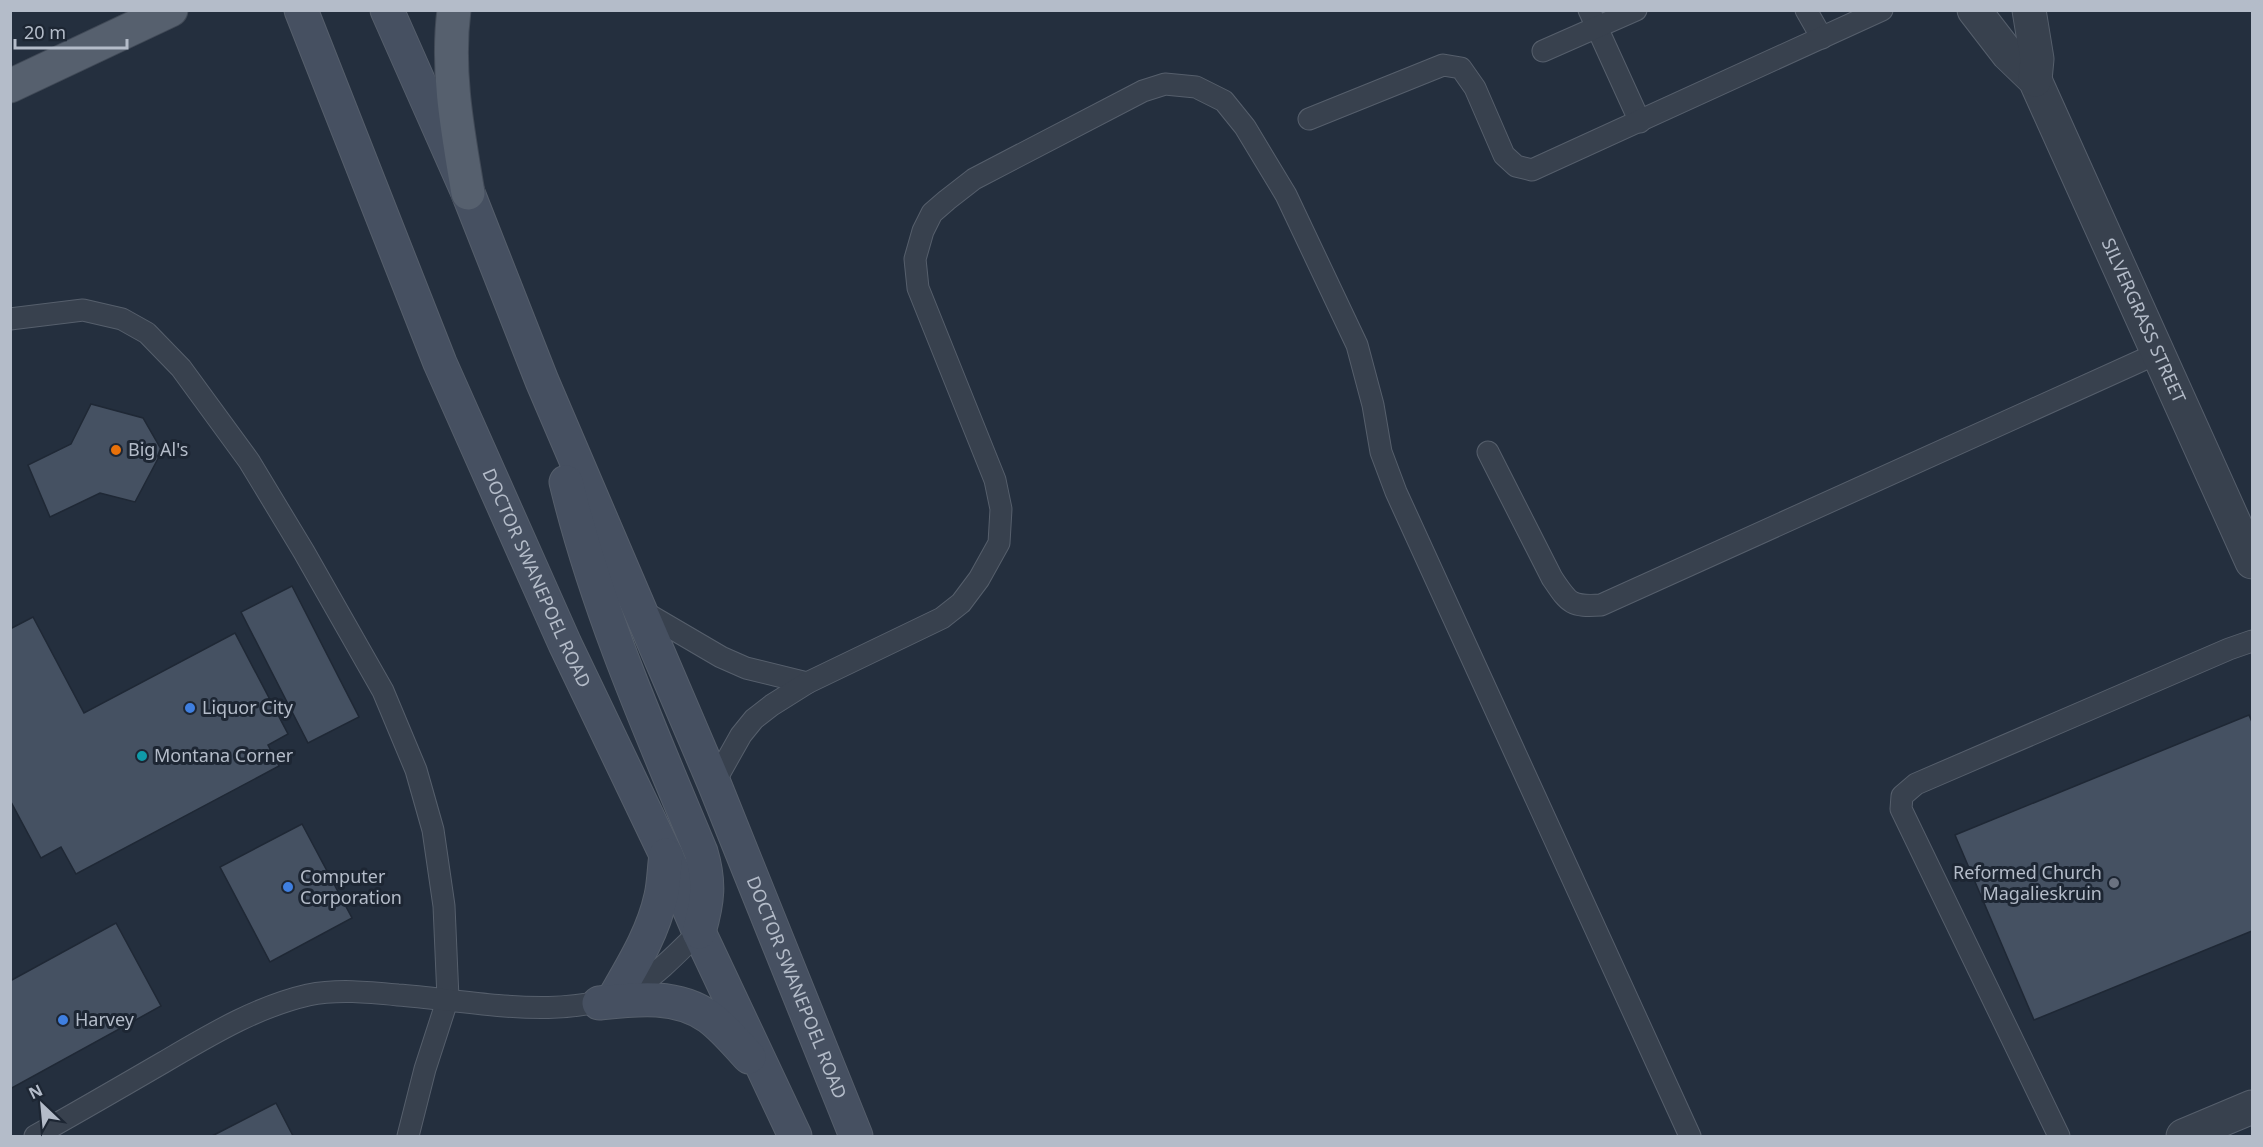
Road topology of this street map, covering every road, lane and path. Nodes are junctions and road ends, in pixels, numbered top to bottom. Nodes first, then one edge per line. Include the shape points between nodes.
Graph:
1 (171, 10) edge
2 (301, 10) edge
3 (387, 10) edge
4 (454, 10) edge
5 (1636, 10) edge
6 (1806, 10) edge
7 (1882, 10) edge
8 (1974, 10) edge
9 (2030, 10) edge
10 (1593, 19) edge
11 (1822, 38) junction
12 (1543, 51) dead end
13 (2035, 80) junction
14 (10, 86) edge
15 (1309, 118) dead end
16 (1640, 122) junction
17 (468, 194) junction
18 (10, 319) edge
19 (2158, 353) junction
20 (542, 381) junction
21 (1488, 452) dead end
22 (2253, 562) edge
23 (639, 608) junction
24 (2253, 641) edge
25 (807, 683) junction
26 (714, 783) junction
27 (666, 855) junction
28 (699, 932) junction
29 (448, 998) junction
30 (607, 1000) junction
31 (769, 1078) junction
32 (2253, 1107) edge
33 (35, 1137) edge
34 (408, 1137) edge
35 (795, 1137) edge
36 (856, 1137) edge
37 (1690, 1137) edge
38 (2059, 1137) edge
39 (2183, 1137) edge

1 - 14 main road
2 - 27 street, DOCTOR SWANEPOEL ROAD via 440,363 565,644
3 - 17 street, DOCTOR SWANEPOEL ROAD
4 - 17 main road via 450,44 453,105
5 - 10 lane
6 - 11 lane
7 - 11 lane
8 - 13 street, SILVERGRASS STREET via 2008,54
9 - 13 street, SILVERGRASS STREET via 2037,59
10 - 12 lane
10 - 16 lane
11 - 16 lane
13 - 19 street, SILVERGRASS STREET
15 - 16 lane via 1443,65 1461,68 1475,88 1504,155 1516,166 1532,170
17 - 20 street, DOCTOR SWANEPOEL ROAD
18 - 29 lane via 83,310 122,319 147,333 181,368 249,461 383,691 416,771 432,830 444,906
19 - 21 lane via 1601,605 1580,606 1565,597
19 - 22 street, SILVERGRASS STREET
20 - 23 street, DOCTOR SWANEPOEL ROAD
20 - 28 street via 599,596 707,872 708,889
23 - 25 lane via 721,657 746,668
23 - 26 street, DOCTOR SWANEPOEL ROAD
24 - 38 lane via 1916,783 1902,796 1900,809
25 - 26 lane via 754,719
25 - 37 lane via 942,618 961,603 999,543 1001,508 995,480 918,288 915,259 932,213 974,179 1143,92 1165,84 1196,87 1224,100 1286,195 1357,345 1374,405 1381,452 1396,492
26 - 36 street, DOCTOR SWANEPOEL ROAD
27 - 28 street, DOCTOR SWANEPOEL ROAD
27 - 30 street via 661,896 651,928 636,959
28 - 30 lane via 639,985
28 - 31 street, DOCTOR SWANEPOEL ROAD
29 - 30 lane via 512,1007 555,1008
29 - 33 lane via 352,991 309,995 260,1010 213,1033
29 - 34 lane
30 - 31 street via 663,1000 688,1005 710,1017
31 - 35 street, DOCTOR SWANEPOEL ROAD
32 - 39 street

